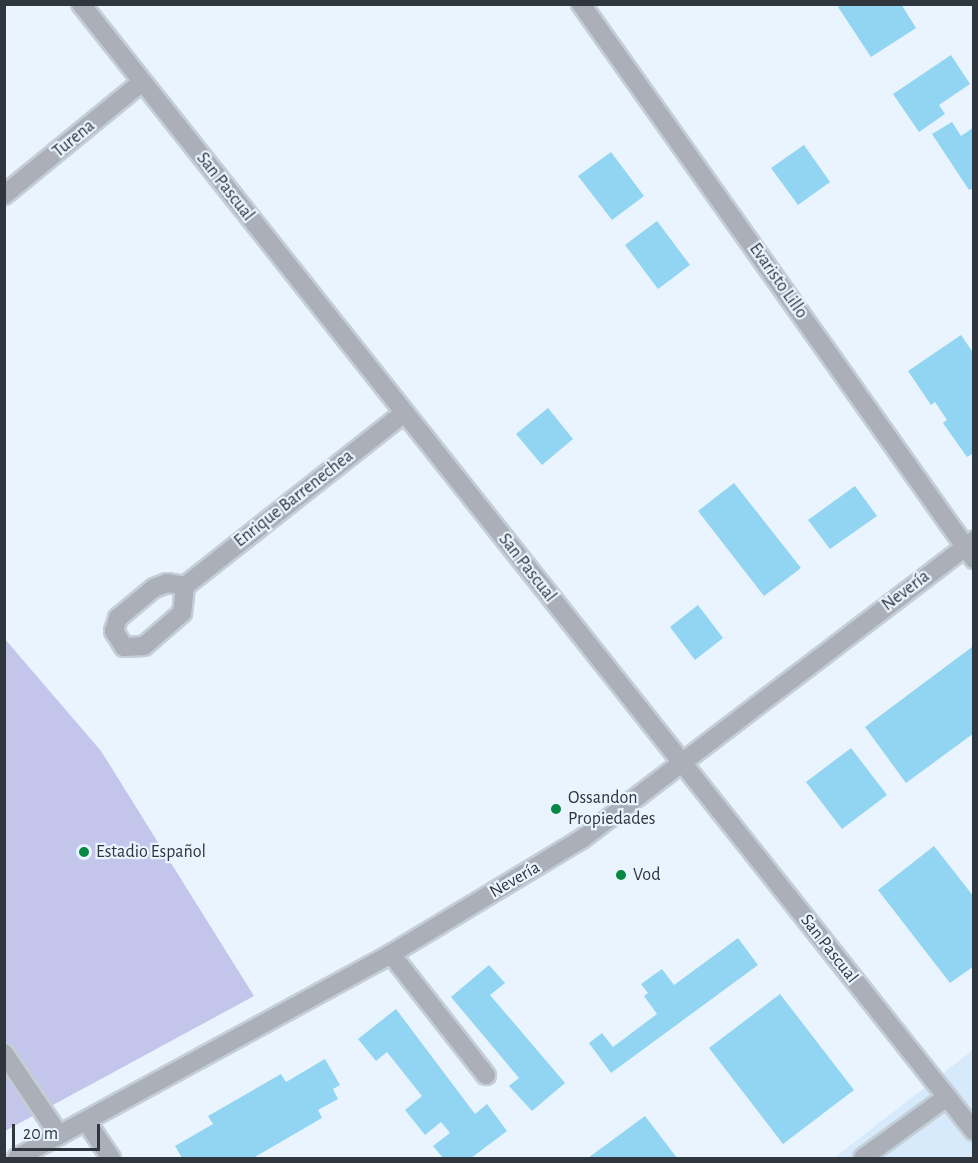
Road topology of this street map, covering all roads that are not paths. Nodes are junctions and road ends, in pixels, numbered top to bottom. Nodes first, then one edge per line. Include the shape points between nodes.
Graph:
1 (81, 4) edge
2 (581, 4) edge
3 (142, 82) junction
4 (4, 195) edge
5 (404, 412) junction
6 (971, 548) edge
7 (185, 586) dead end
8 (682, 763) junction
9 (391, 954) junction
10 (4, 1053) edge
11 (486, 1075) dead end
12 (946, 1097) junction
13 (86, 1121) junction
14 (974, 1131) edge
15 (59, 1135) junction
16 (17, 1158) edge
17 (111, 1158) edge
18 (863, 1158) edge

1 - 3 street, San Pascual
2 - 6 street, Evaristo Lillo
3 - 4 street, Turena
3 - 5 street, San Pascual
5 - 7 street, Enrique Barrenechea
5 - 8 street, San Pascual
6 - 8 street, Nevería
8 - 9 street, Nevería via 582,838
8 - 12 street, San Pascual
9 - 11 street
9 - 13 street, Nevería
10 - 15 street
12 - 14 street, San Pascual
12 - 18 street
13 - 15 street, Nevería
13 - 17 street
15 - 16 street, Nevería

